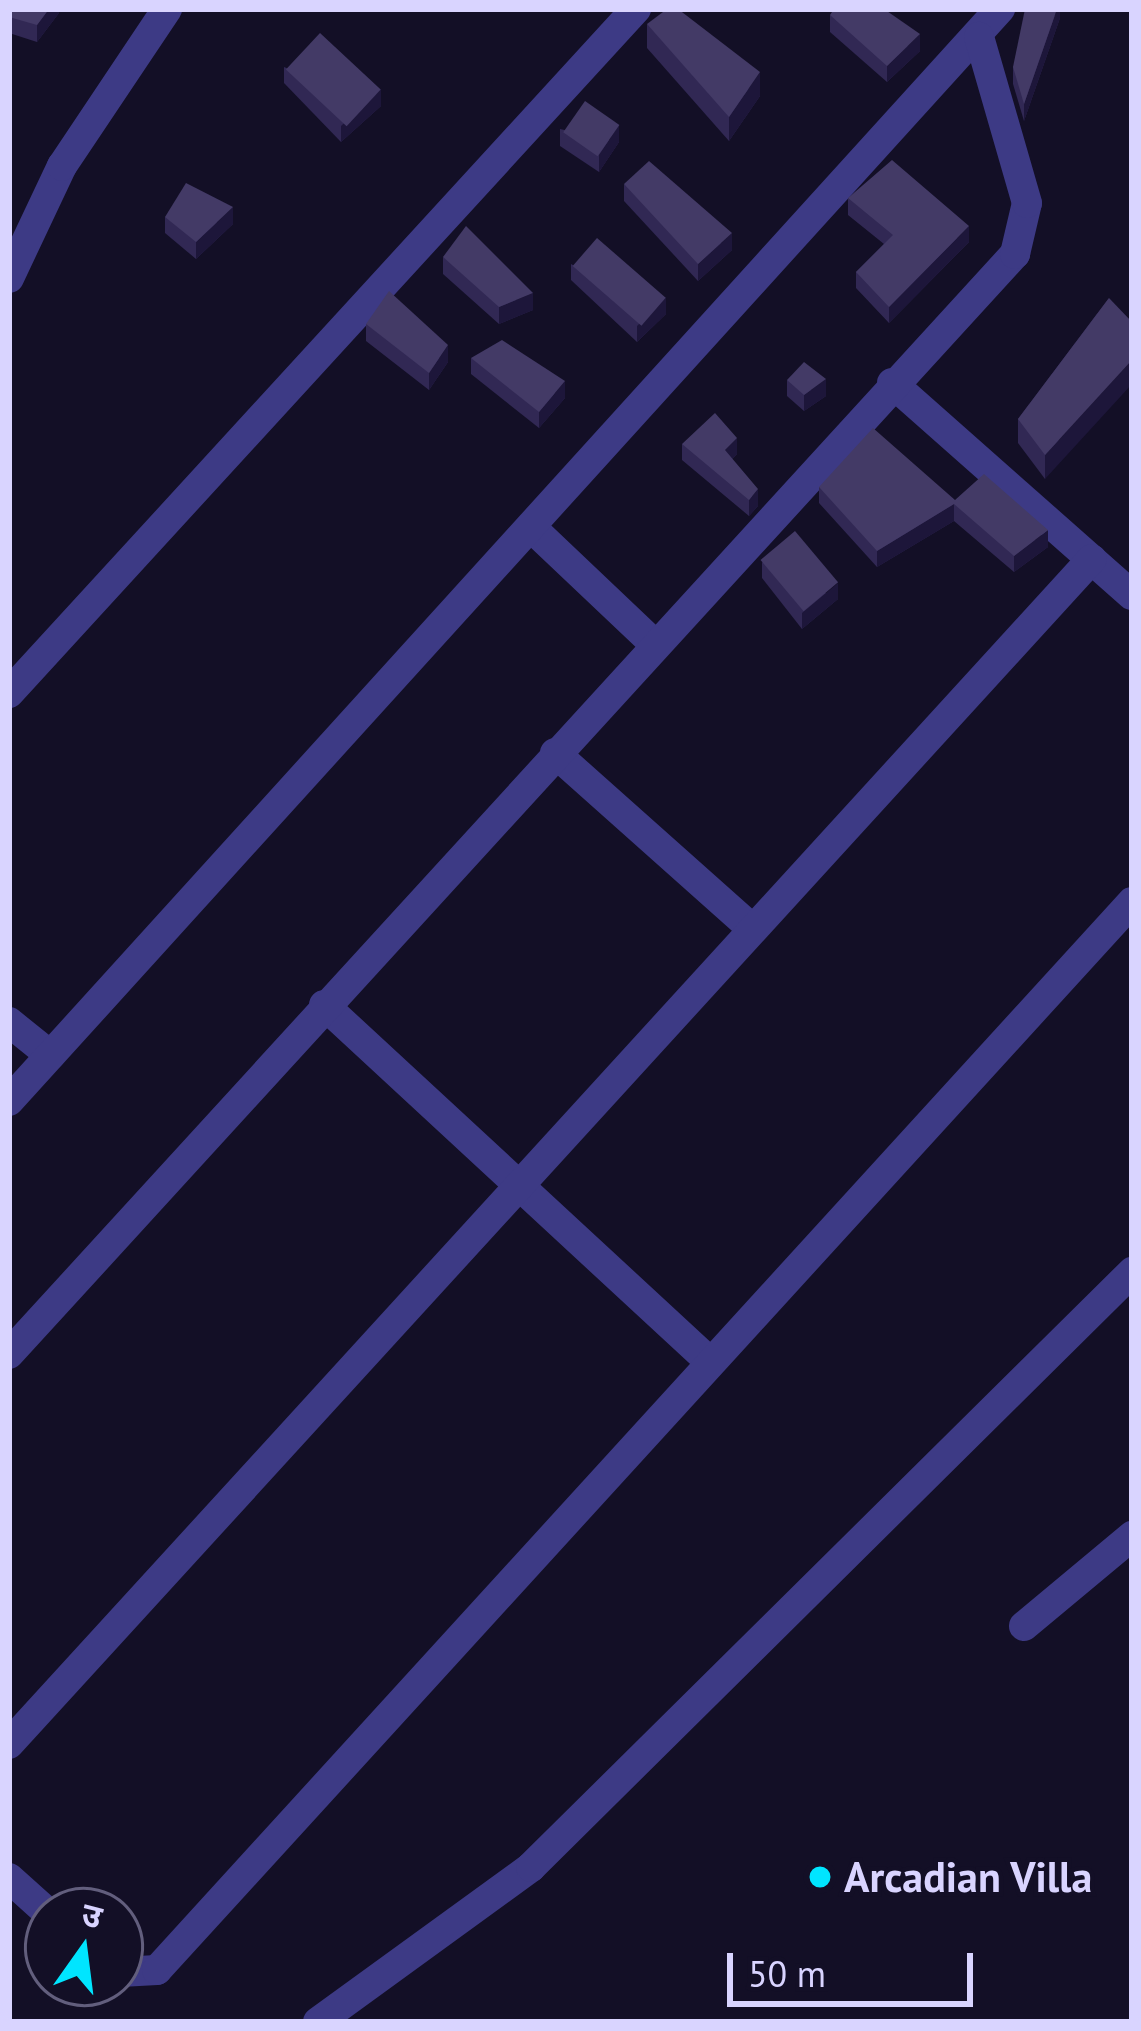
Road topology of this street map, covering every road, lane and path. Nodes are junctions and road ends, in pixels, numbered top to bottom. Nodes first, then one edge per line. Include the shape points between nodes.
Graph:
1 (166, 9) edge
2 (635, 9) edge
3 (1000, 9) edge
4 (979, 37) junction
5 (9, 278) edge
6 (892, 382) junction
7 (532, 528) junction
8 (1092, 559) junction
9 (1132, 595) edge
10 (653, 643) junction
11 (9, 693) edge
12 (555, 753) junction
13 (1132, 902) edge
14 (749, 926) junction
15 (324, 1005) junction
16 (9, 1022) edge
17 (50, 1055) junction
18 (9, 1101) edge
19 (518, 1181) junction
20 (1132, 1271) edge
21 (9, 1354) edge
22 (709, 1361) junction
23 (1132, 1536) edge
24 (1024, 1626) dead end
25 (9, 1744) edge
26 (144, 1971) edge
27 (318, 2022) edge

1 - 5 street via 62,166
2 - 11 street
3 - 4 street
4 - 6 street via 1027,203 1026,239
4 - 7 street
6 - 8 street
6 - 10 street
7 - 10 street
7 - 17 street
8 - 9 street
8 - 14 street
10 - 12 street
12 - 14 street
12 - 15 street
13 - 22 street
14 - 19 street
15 - 19 street
15 - 21 street
16 - 17 street
17 - 18 street
19 - 22 street
19 - 25 street
20 - 27 street via 531,1867
22 - 26 street via 157,1970
23 - 24 street

